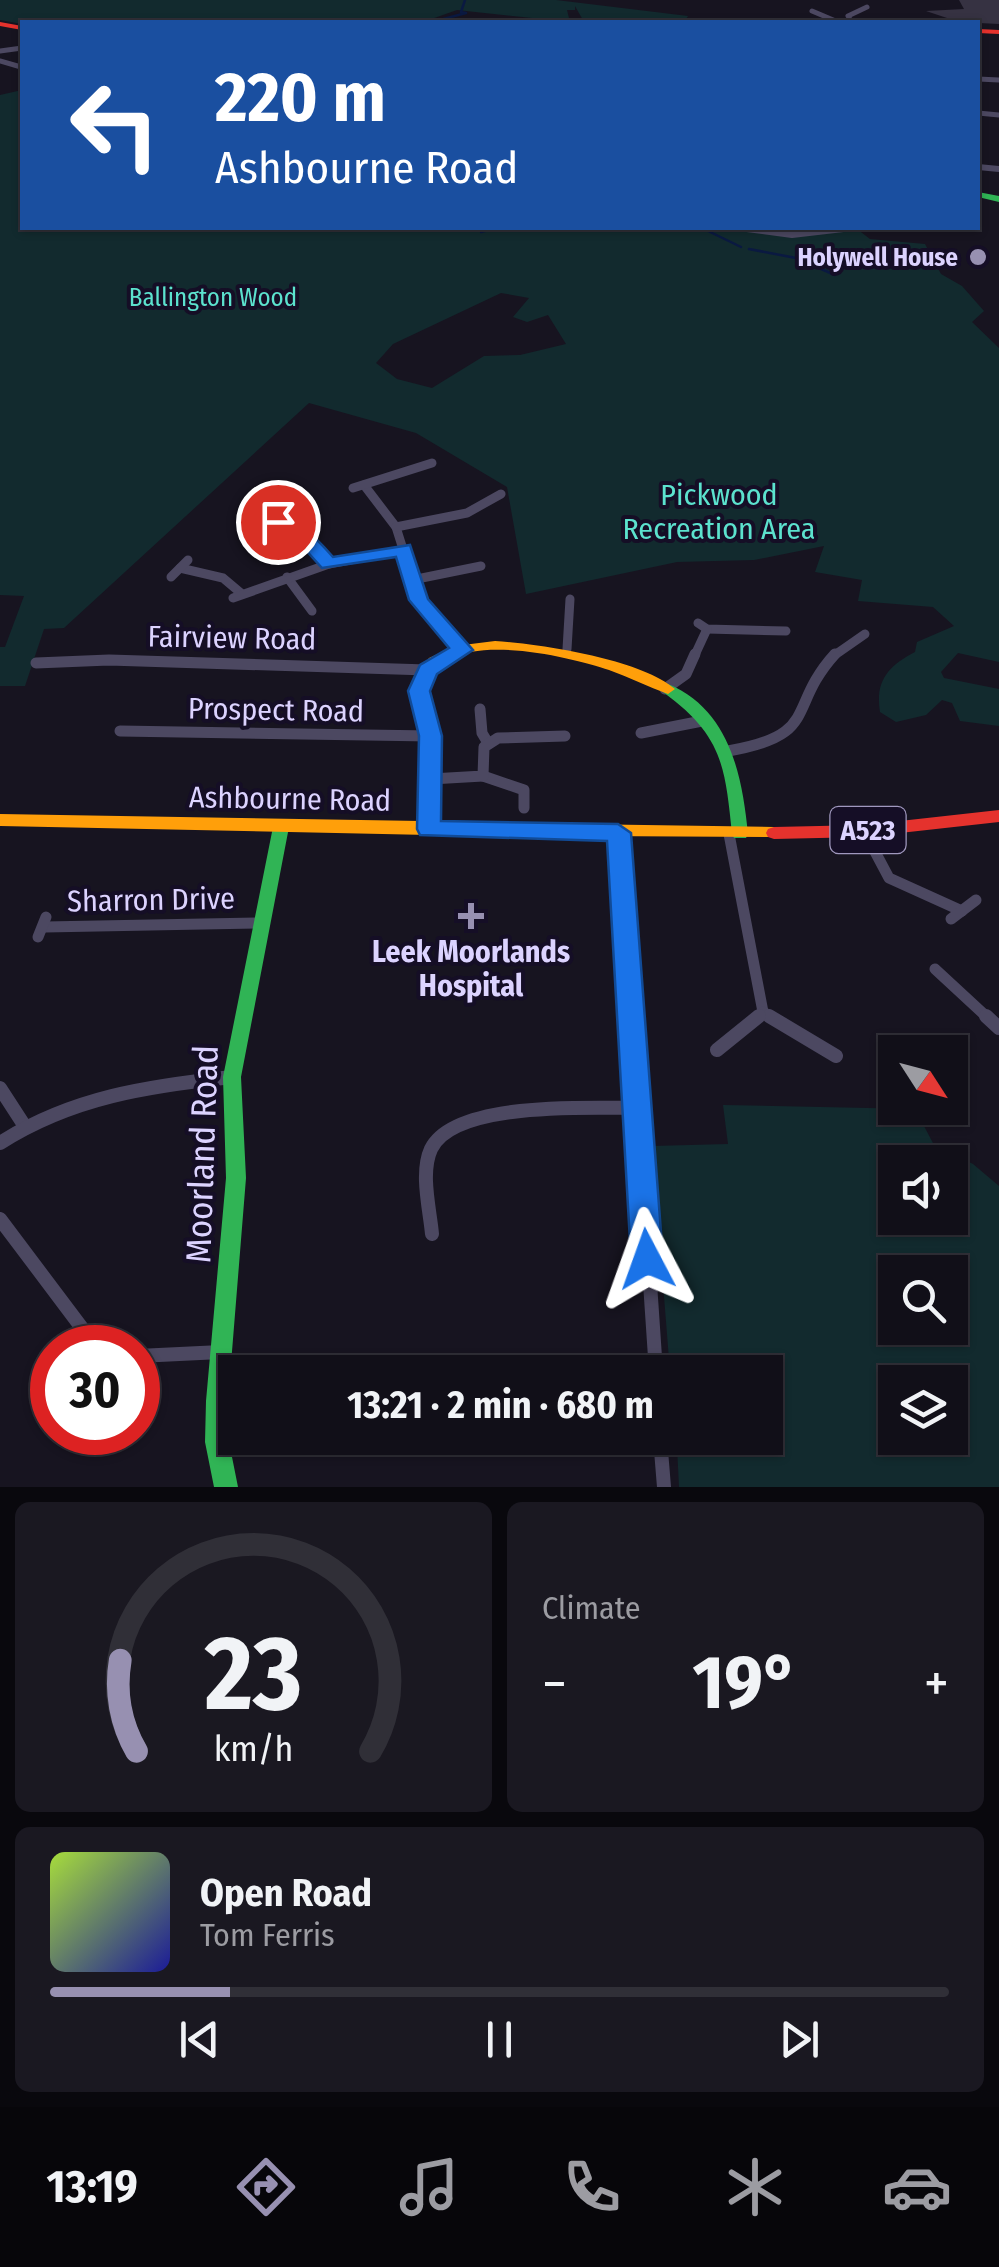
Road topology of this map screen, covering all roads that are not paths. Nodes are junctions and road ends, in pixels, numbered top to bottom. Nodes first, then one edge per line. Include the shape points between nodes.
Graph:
1 (866, 5) dead end
2 (812, 12) dead end
3 (836, 20) edge
4 (844, 20) edge
5 (754, 230) edge
6 (835, 230) edge
7 (424, 464) dead end
8 (364, 485) junction
9 (352, 488) dead end
10 (500, 494) dead end
11 (489, 502) junction
12 (501, 507) dead end
13 (272, 522) dead end
14 (396, 526) junction
15 (403, 550) junction
16 (329, 564) junction
17 (481, 566) dead end
18 (171, 577) dead end
19 (287, 578) junction
20 (412, 580) junction
21 (554, 607) dead end
22 (305, 608) dead end
23 (839, 629) dead end
24 (779, 633) dead end
25 (866, 634) dead end
26 (851, 639) junction
27 (567, 648) junction
28 (462, 650) junction
29 (36, 663) dead end
30 (427, 670) junction
31 (665, 690) junction
32 (480, 709) dead end
33 (702, 720) junction
34 (120, 731) dead end
35 (641, 732) dead end
36 (431, 736) junction
37 (566, 736) dead end
38 (488, 743) junction
39 (728, 751) junction
40 (483, 776) junction
41 (432, 780) junction
42 (524, 808) dead end
43 (999, 816) edge
44 (0, 820) edge
45 (281, 827) junction
46 (429, 829) junction
47 (864, 831) junction
48 (618, 833) junction
49 (735, 834) junction
50 (976, 900) dead end
51 (259, 923) junction
52 (43, 927) dead end
53 (935, 968) dead end
54 (763, 1012) junction
55 (999, 1028) edge
56 (717, 1050) dead end
57 (836, 1056) dead end
58 (232, 1078) junction
59 (0, 1088) edge
60 (636, 1108) junction
61 (24, 1125) junction
62 (0, 1142) edge
63 (0, 1218) edge
64 (432, 1234) dead end
65 (80, 1325) edge
66 (220, 1352) junction
67 (160, 1355) edge
68 (655, 1355) edge
69 (216, 1402) joint
70 (661, 1455) edge
71 (226, 1487) edge
72 (664, 1487) edge

1 - 4 street
2 - 3 street
5 - 6 street
7 - 8 street
8 - 9 street
8 - 14 street
10 - 11 street
11 - 12 street
11 - 14 street
13 - 16 street via 308,542
14 - 15 street
15 - 16 street
15 - 20 street
16 - 19 street
17 - 20 street
18 - 19 street via 184,564 223,578 238,596
19 - 22 street
20 - 28 street via 427,613
21 - 27 street via 570,603
23 - 26 street
24 - 31 street via 703,626 686,674
25 - 26 street
26 - 39 street via 823,664 807,713 789,735
27 - 28 main road
27 - 31 main road
28 - 30 main road
29 - 30 street, Fairview Road
30 - 36 main road via 419,691
31 - 33 main road
32 - 38 street
33 - 35 street
33 - 39 main road
34 - 36 street, Prospect Road
36 - 41 main road
37 - 38 street via 508,736
38 - 40 street
39 - 49 main road
40 - 41 street
40 - 42 street via 518,785
41 - 46 main road
43 - 47 main road, Ashbourne Road / A523
44 - 45 main road, Ashbourne Road / A523
45 - 46 main road, Ashbourne Road / A523
45 - 51 main road, Moorland Road
46 - 48 main road, Ashbourne Road / A523
47 - 49 main road, Ashbourne Road / A523
47 - 50 street via 889,878 956,915
48 - 49 main road, Ashbourne Road / A523
48 - 60 street
49 - 54 street
51 - 52 street, Sharron Drive
51 - 58 main road, Moorland Road
53 - 55 street via 951,993
54 - 56 street
54 - 57 street
58 - 61 street via 90,1096
58 - 66 main road, Moorland Road via 236,1178
59 - 61 street
60 - 64 street via 532,1110 441,1133 429,1154
60 - 68 street
61 - 62 street
63 - 65 street
66 - 67 street
66 - 69 main road, Moorland Road
69 - 71 main road, Moorland Road
70 - 72 street

